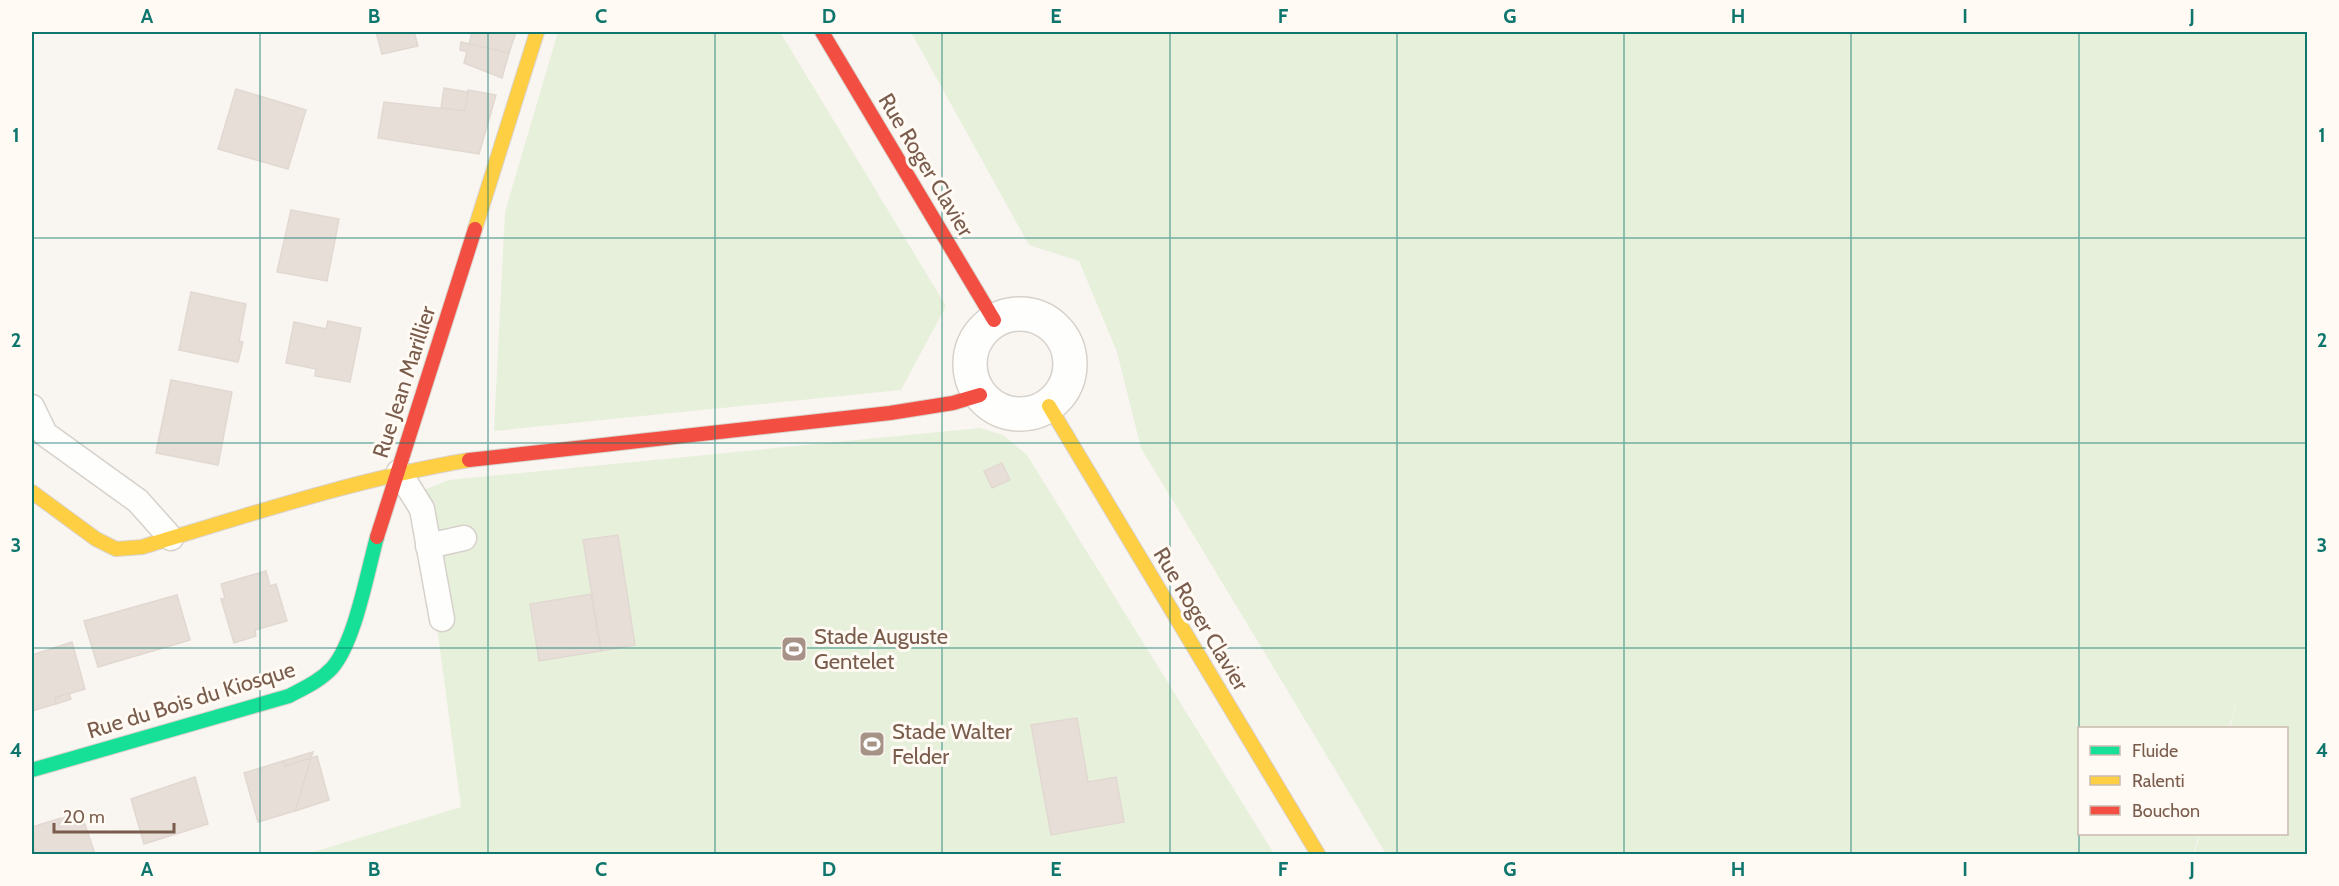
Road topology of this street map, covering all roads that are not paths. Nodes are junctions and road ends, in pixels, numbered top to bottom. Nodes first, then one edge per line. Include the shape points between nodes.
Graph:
1 (537, 32) edge
2 (822, 32) edge
3 (994, 320) junction
4 (980, 395) junction
5 (1049, 406) junction
6 (32, 407) edge
7 (399, 472) junction
8 (32, 492) edge
9 (171, 538) junction
10 (464, 538) dead end
11 (428, 546) junction
12 (442, 619) dead end
13 (32, 770) edge
14 (1318, 855) edge

1 - 7 street, Rue Jean Marillier
2 - 3 street, Rue Roger Clavier
3 - 4 street via 972,347 971,378
3 - 5 street via 1018,313 1036,316 1052,324 1064,338 1070,355 1070,373 1064,390
4 - 5 street via 1006,413 1029,414
4 - 7 street via 890,413 476,459
5 - 14 street, Rue Roger Clavier
6 - 9 lane via 45,434 138,501
7 - 9 street, Rue Jean Marillier
7 - 11 lane via 422,509
7 - 13 street, Rue du Bois du Kiosque via 347,644 332,668 313,684 289,696
8 - 9 street, Rue Jean Marillier via 116,549 142,547
10 - 11 lane
11 - 12 lane

